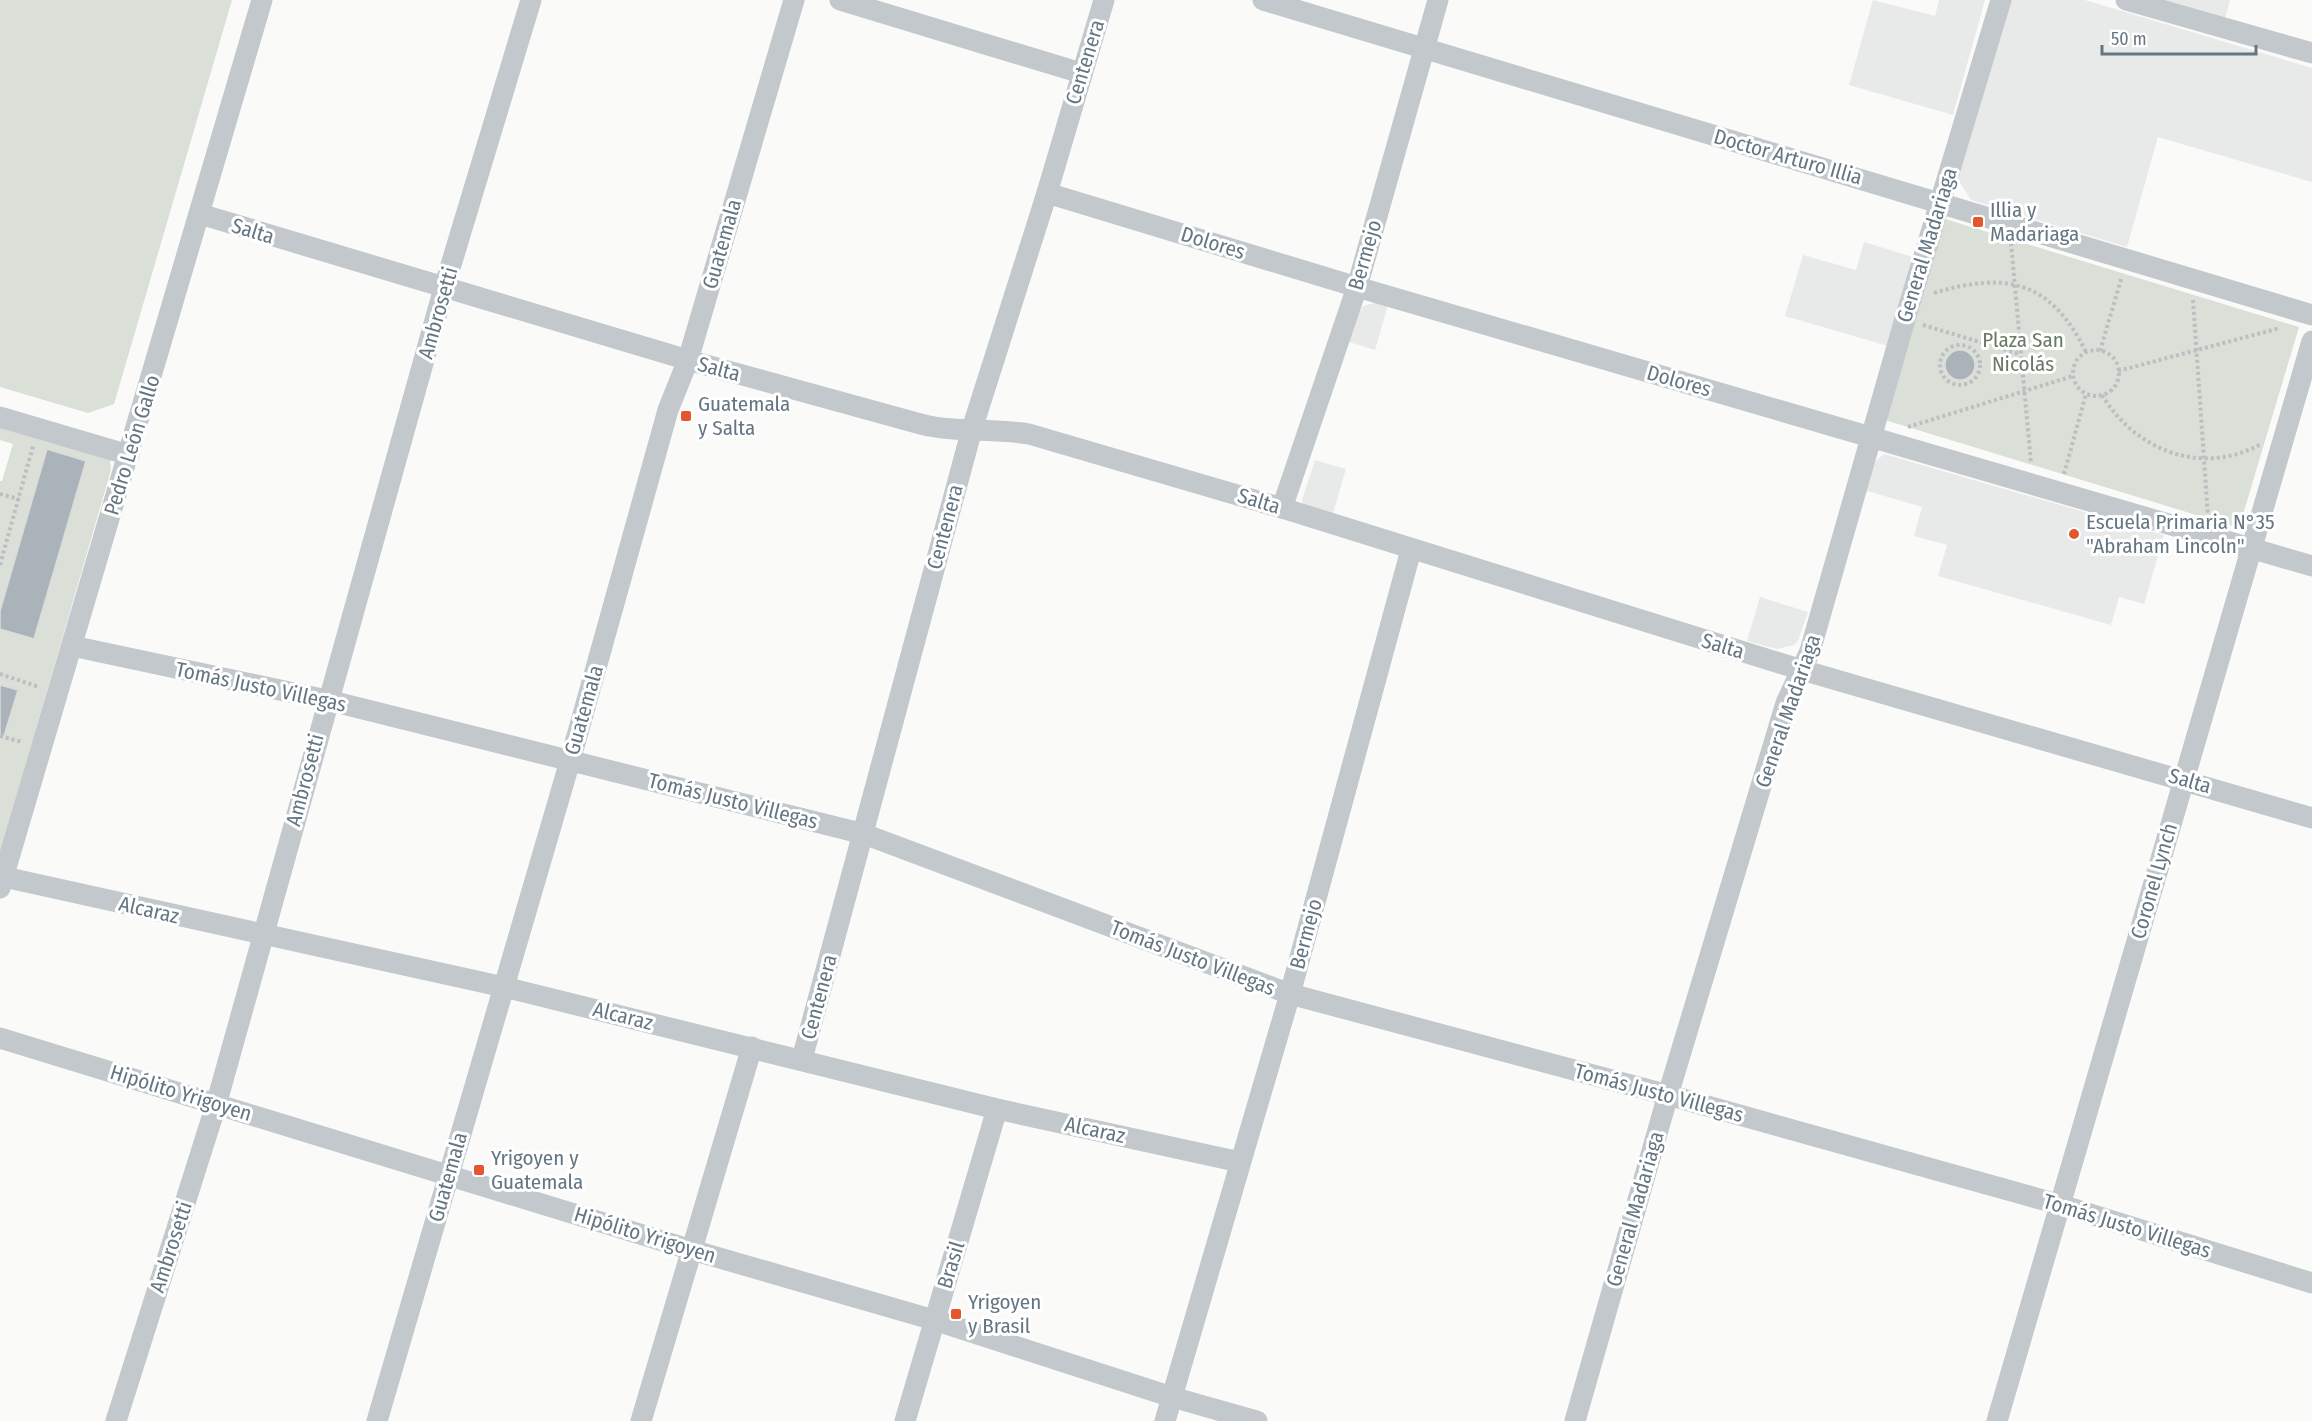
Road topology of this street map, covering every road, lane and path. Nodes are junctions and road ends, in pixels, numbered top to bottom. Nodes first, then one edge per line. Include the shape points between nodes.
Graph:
1 (262, 0) edge
2 (531, 0) edge
3 (794, 0) edge
4 (840, 0) edge
5 (1104, 0) edge
6 (1263, 0) edge
7 (1438, 0) edge
8 (2001, 0) edge
9 (2126, 0) edge
10 (1424, 50) junction
11 (2312, 53) edge
12 (1081, 73) junction
13 (1047, 193) junction
14 (1940, 202) junction
15 (200, 214) junction
16 (2009, 223) junction
17 (2127, 258) junction
18 (2191, 278) junction
19 (2014, 285) junction
20 (1357, 287) junction
21 (444, 288) junction
22 (1907, 310) junction
23 (2312, 315) edge
24 (2291, 325) dead end
25 (1967, 338) junction
26 (2312, 341) edge
27 (1966, 346) junction
28 (2100, 351) junction
29 (2196, 351) junction
30 (2086, 352) junction
31 (2020, 354) junction
32 (688, 360) junction
33 (2118, 371) junction
34 (2073, 376) junction
35 (2024, 390) junction
36 (2086, 394) junction
37 (2102, 395) junction
38 (0, 417) edge
39 (38, 428) junction
40 (1905, 428) dead end
41 (972, 429) junction
42 (2286, 431) junction
43 (1872, 438) junction
44 (129, 454) junction
45 (2203, 456) junction
46 (2034, 484) junction
47 (2059, 492) junction
48 (0, 494) edge
49 (19, 500) junction
50 (1282, 508) junction
51 (2210, 537) junction
52 (2252, 548) junction
53 (1411, 550) junction
54 (0, 565) edge
55 (2312, 566) edge
56 (72, 646) junction
57 (1802, 670) junction
58 (0, 674) edge
59 (58, 693) junction
60 (327, 700) junction
61 (570, 761) junction
62 (2184, 779) junction
63 (2312, 818) edge
64 (864, 834) junction
65 (2, 883) edge
66 (262, 936) junction
67 (504, 987) junction
68 (1290, 994) junction
69 (0, 1038) edge
70 (752, 1047) junction
71 (802, 1059) junction
72 (1668, 1095) junction
73 (216, 1105) junction
74 (997, 1109) junction
75 (1240, 1162) junction
76 (448, 1176) junction
77 (2061, 1205) junction
78 (692, 1250) junction
79 (2312, 1283) edge
80 (934, 1320) junction
81 (1172, 1397) junction
82 (116, 1421) edge
83 (377, 1421) edge
84 (641, 1421) edge
85 (905, 1421) edge
86 (1166, 1421) edge
87 (1257, 1421) edge
88 (1575, 1421) edge
89 (1997, 1421) edge

1 - 15 street, Pedro León Gallo
2 - 21 street, Ambrosetti
3 - 32 street, Guatemala
4 - 12 street
5 - 12 street, Centenera
6 - 10 street, Doctor Arturo Illia
7 - 10 street, Bermejo
8 - 14 street, General Madariaga
9 - 11 street
10 - 14 street, Doctor Arturo Illia
10 - 20 street, Bermejo
12 - 13 street, Centenera
13 - 20 street, Dolores
13 - 41 street, Centenera
14 - 16 street, Doctor Arturo Illia
14 - 22 street, General Madariaga
15 - 21 street, Salta
15 - 44 street, Pedro León Gallo
16 - 17 street, Doctor Arturo Illia
16 - 19 path
17 - 18 street, Doctor Arturo Illia
17 - 28 path
18 - 23 street, Doctor Arturo Illia
18 - 29 path
19 - 22 path via 1974,284
19 - 30 path via 2032,290 2056,306 2074,328
19 - 31 path
20 - 43 street, Dolores
20 - 50 street, Bermejo
21 - 32 street, Salta
21 - 60 street, Ambrosetti
22 - 25 path
22 - 43 street, General Madariaga
24 - 29 path
25 - 27 path
25 - 31 path
26 - 42 street, Coronel Lynch
27 - 27 path via 1950,348 1941,358 1942,371 1955,384 1973,380 1979,369 1978,356
28 - 30 path
28 - 33 path via 2112,358
29 - 33 path
29 - 45 path
30 - 34 path via 2076,362
31 - 35 path
32 - 41 street, Salta via 944,430
32 - 61 street, Guatemala via 668,410
33 - 37 path via 2114,386
34 - 35 path
34 - 36 path
35 - 40 path
35 - 46 path
36 - 37 path
36 - 47 path
37 - 45 path via 2124,426 2144,441 2163,452
38 - 39 street
39 - 44 street
39 - 49 path
41 - 50 street, Salta via 1029,434
41 - 64 street, Centenera
42 - 45 path via 2237,454
42 - 52 street, Coronel Lynch
43 - 46 street, Dolores
43 - 57 street, General Madariaga
44 - 56 street, Pedro León Gallo
45 - 51 path
46 - 47 street, Dolores
47 - 51 street, Dolores
48 - 49 path
49 - 54 path
50 - 53 street, Salta
51 - 52 street, Dolores
52 - 55 street, Dolores
52 - 62 street, Coronel Lynch
53 - 57 street, Salta
53 - 68 street, Bermejo
56 - 59 street, Pedro León Gallo
56 - 60 street, Tomás Justo Villegas
57 - 62 street, Salta
57 - 72 street, General Madariaga via 1786,703
58 - 59 path
59 - 65 street, Pedro León Gallo
60 - 61 street, Tomás Justo Villegas
60 - 66 street, Ambrosetti
61 - 64 street, Tomás Justo Villegas
61 - 67 street, Guatemala
62 - 63 street, Salta
62 - 77 street, Coronel Lynch
64 - 68 street, Tomás Justo Villegas
64 - 71 street, Centenera
65 - 66 street, Alcaraz
66 - 67 street, Alcaraz
66 - 73 street, Ambrosetti
67 - 70 street, Alcaraz
67 - 76 street, Guatemala
68 - 72 street, Tomás Justo Villegas
68 - 75 street, Bermejo
69 - 73 street, Hipólito Yrigoyen
70 - 71 street, Alcaraz
70 - 78 street
71 - 74 street, Alcaraz
72 - 77 street, Tomás Justo Villegas
72 - 88 street, General Madariaga
73 - 76 street, Hipólito Yrigoyen
73 - 82 street, Ambrosetti
74 - 75 street, Alcaraz
74 - 80 street, Brasil
75 - 81 street, Bermejo
76 - 78 street, Hipólito Yrigoyen
76 - 83 street, Guatemala
77 - 79 street, Tomás Justo Villegas
77 - 89 street, Coronel Lynch
78 - 80 street, Hipólito Yrigoyen
78 - 84 street
80 - 81 street, Hipólito Yrigoyen
80 - 85 street, Brasil
81 - 86 street, Bermejo
81 - 87 street, Hipólito Yrigoyen

